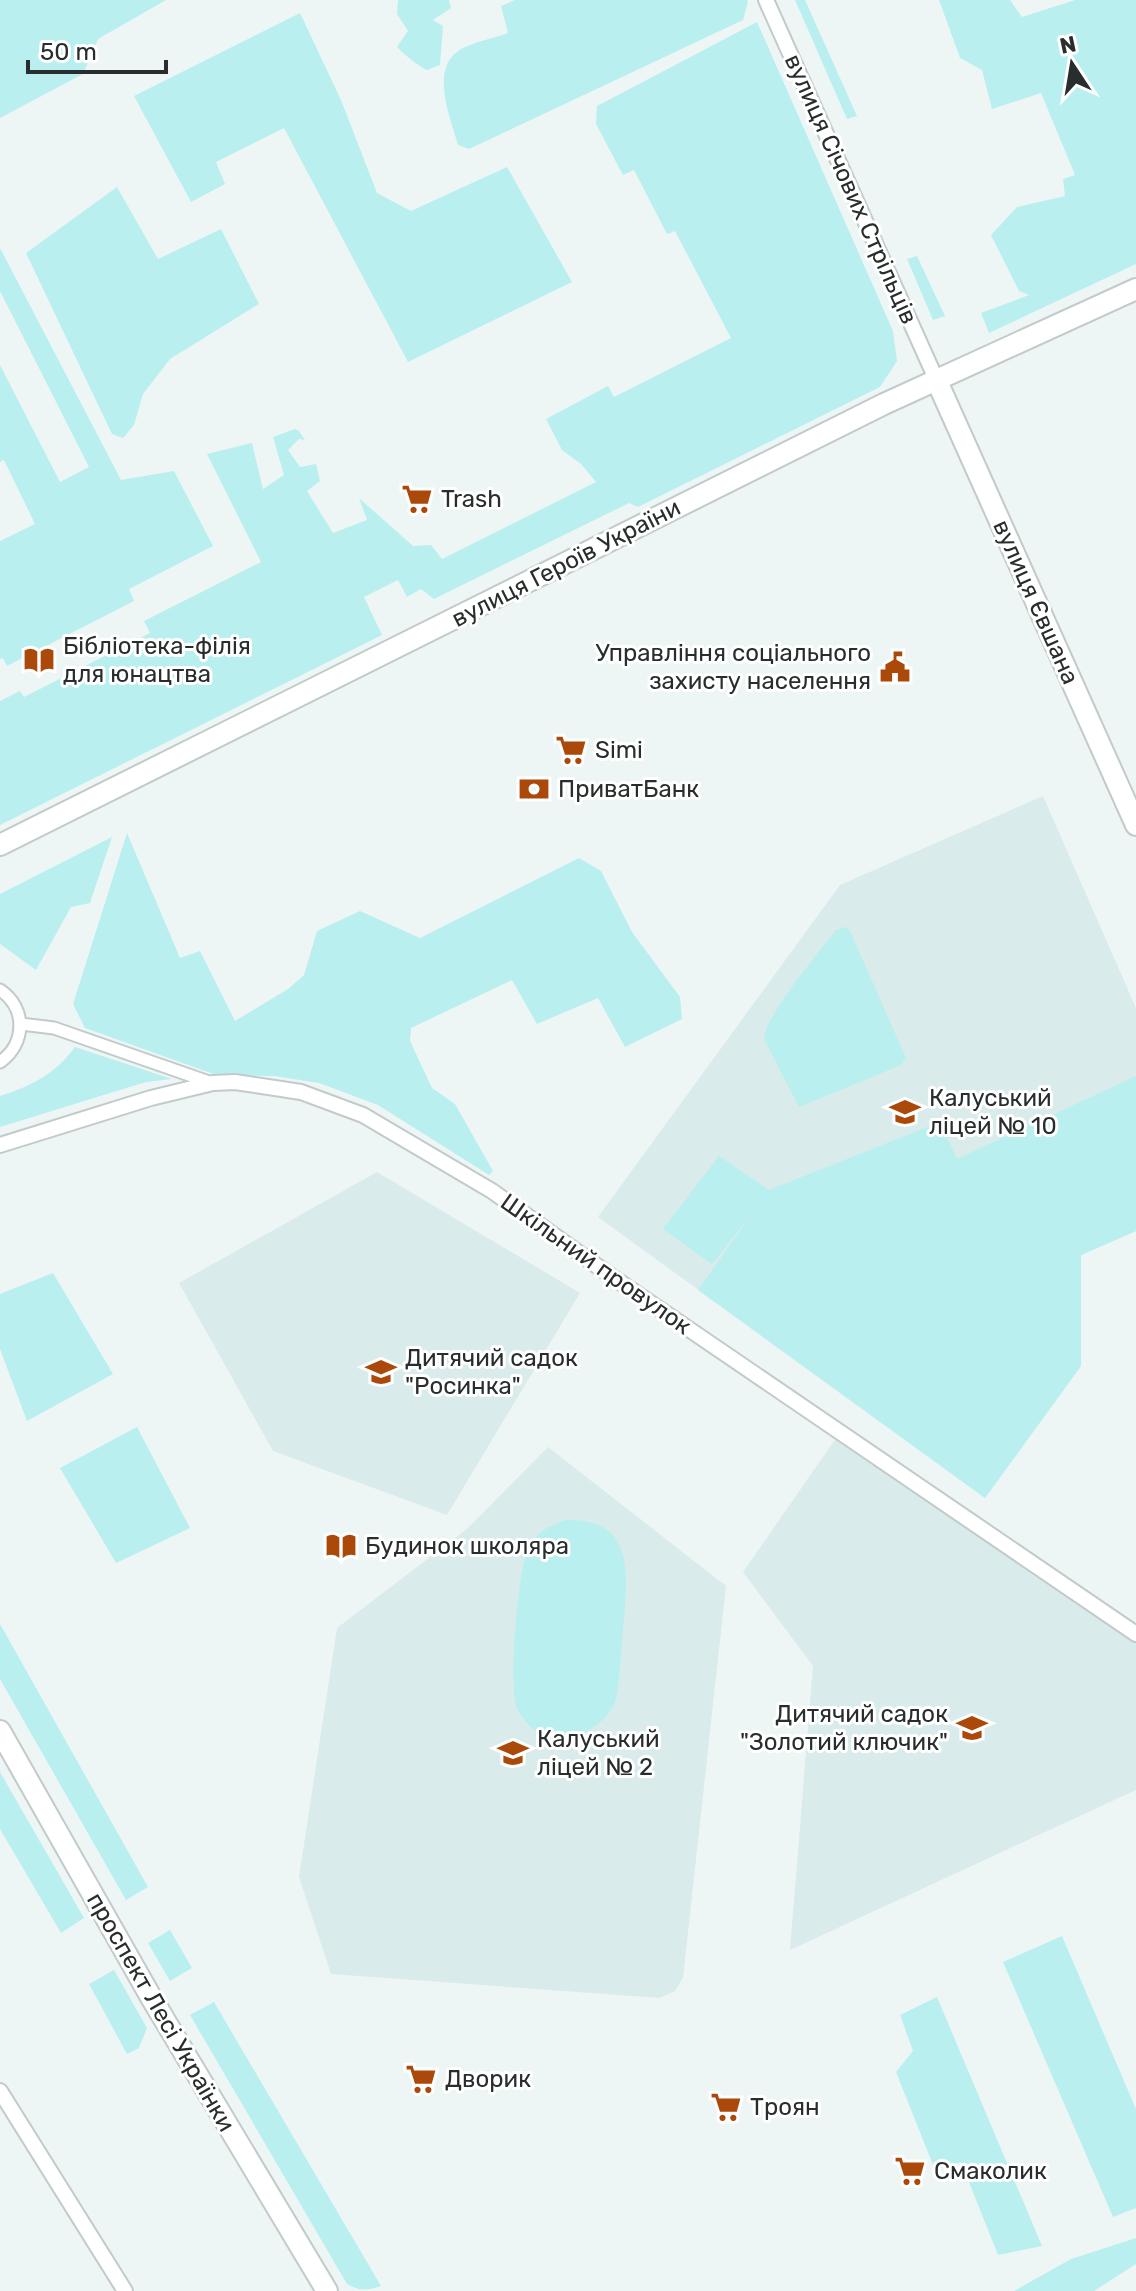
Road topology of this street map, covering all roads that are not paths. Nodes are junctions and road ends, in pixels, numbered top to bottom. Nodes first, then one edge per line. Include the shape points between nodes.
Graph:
1 (766, 0) edge
2 (1136, 289) edge
3 (936, 379) junction
4 (1136, 825) edge
5 (0, 845) edge
6 (0, 990) edge
7 (21, 1024) junction
8 (0, 1062) edge
9 (213, 1083) junction
10 (0, 1145) edge
11 (1136, 1634) edge
12 (0, 1731) edge
13 (0, 2091) edge
14 (125, 2291) edge
15 (327, 2291) edge

1 - 3 street, вулиця Січових Стрільців
2 - 3 main road, вулиця Героїв України
3 - 4 main road, вулиця Євшана
3 - 5 main road, вулиця Героїв України
6 - 7 street via 13,1002
7 - 8 street via 13,1050
7 - 9 street via 54,1028
9 - 10 street, Шкільний провулок
9 - 11 street, Шкільний провулок via 301,1092 363,1115 492,1191
12 - 15 main road, проспект Лесі Українки
13 - 14 street

